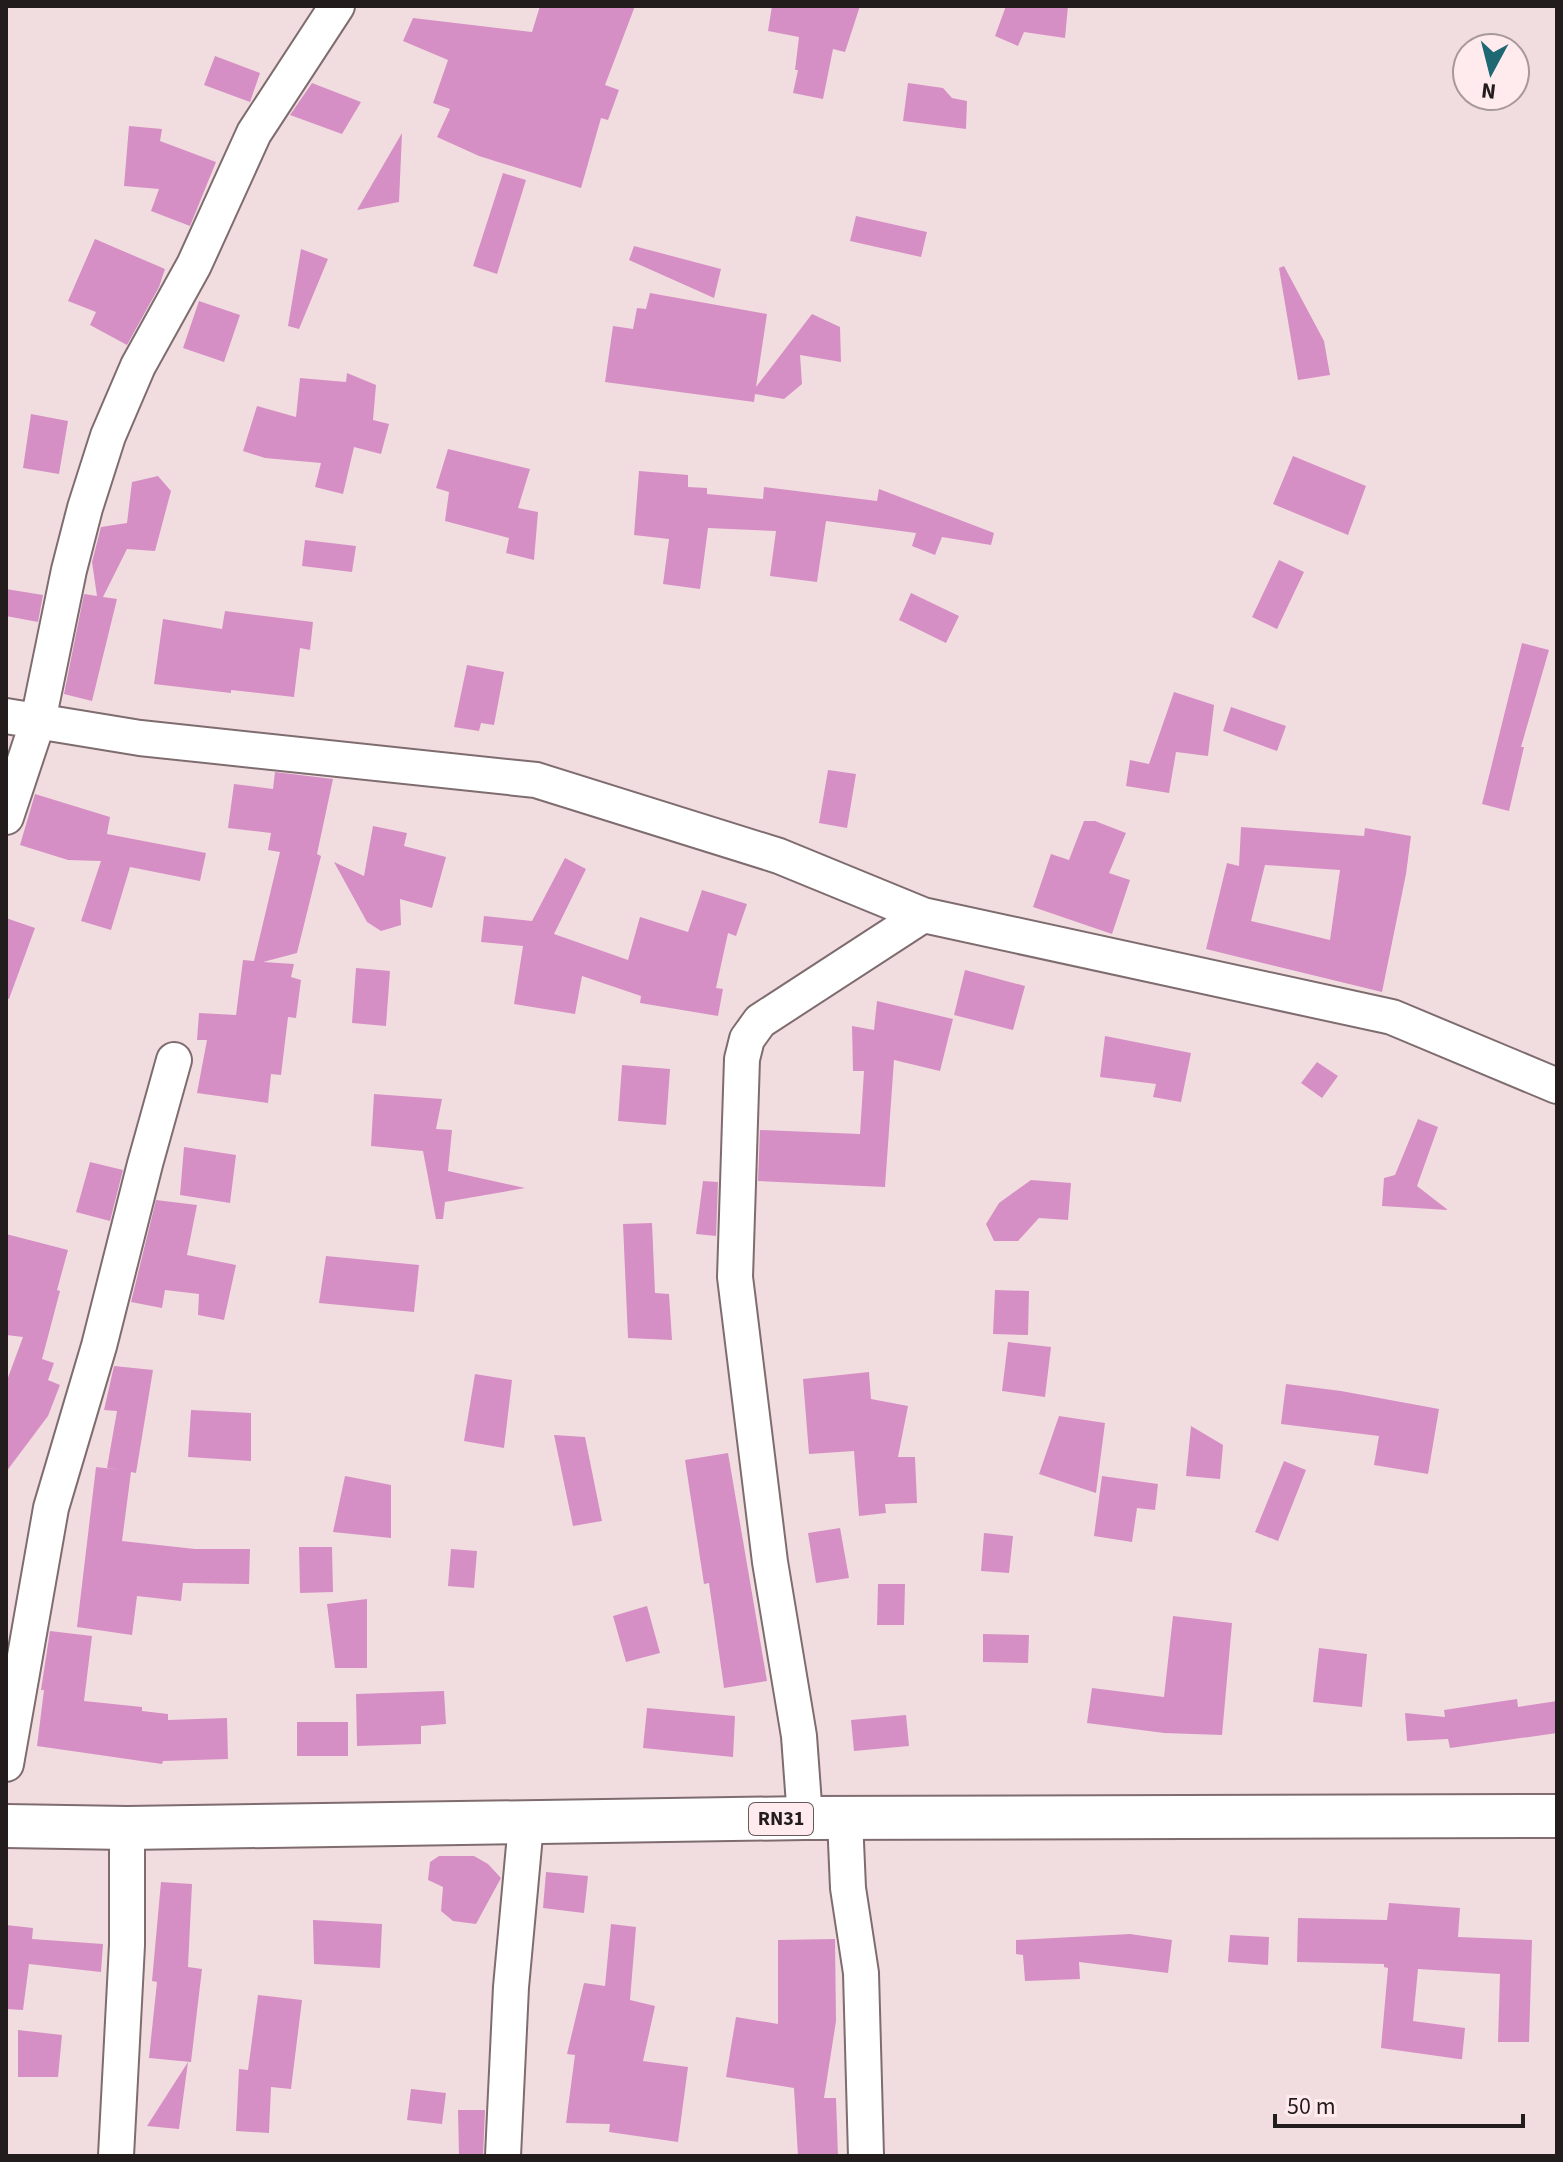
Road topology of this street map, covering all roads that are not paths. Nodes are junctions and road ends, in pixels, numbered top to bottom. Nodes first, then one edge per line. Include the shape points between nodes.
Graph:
1 (337, 6) edge
2 (22, 718) edge
3 (6, 817) edge
4 (923, 915) junction
5 (174, 1060) dead end
6 (1557, 1086) edge
7 (6, 1764) edge
8 (1557, 1816) edge
9 (825, 1819) junction
10 (526, 1824) junction
11 (6, 1826) edge
12 (127, 1828) junction
13 (116, 2156) edge
14 (503, 2156) edge
15 (866, 2156) edge

1 - 2 street via 254,133 194,265 138,366 108,436
2 - 3 street
2 - 4 street via 140,738 536,780 779,856
4 - 6 street via 1392,1017
4 - 9 street via 760,1021 747,1039 742,1059 735,1277 770,1562 799,1736
5 - 7 street via 51,1508
8 - 9 main road, RN31
9 - 10 main road, RN31
9 - 15 street via 848,1888 861,1973
10 - 12 main road, RN31
10 - 14 street
11 - 12 main road, RN31
12 - 13 street

